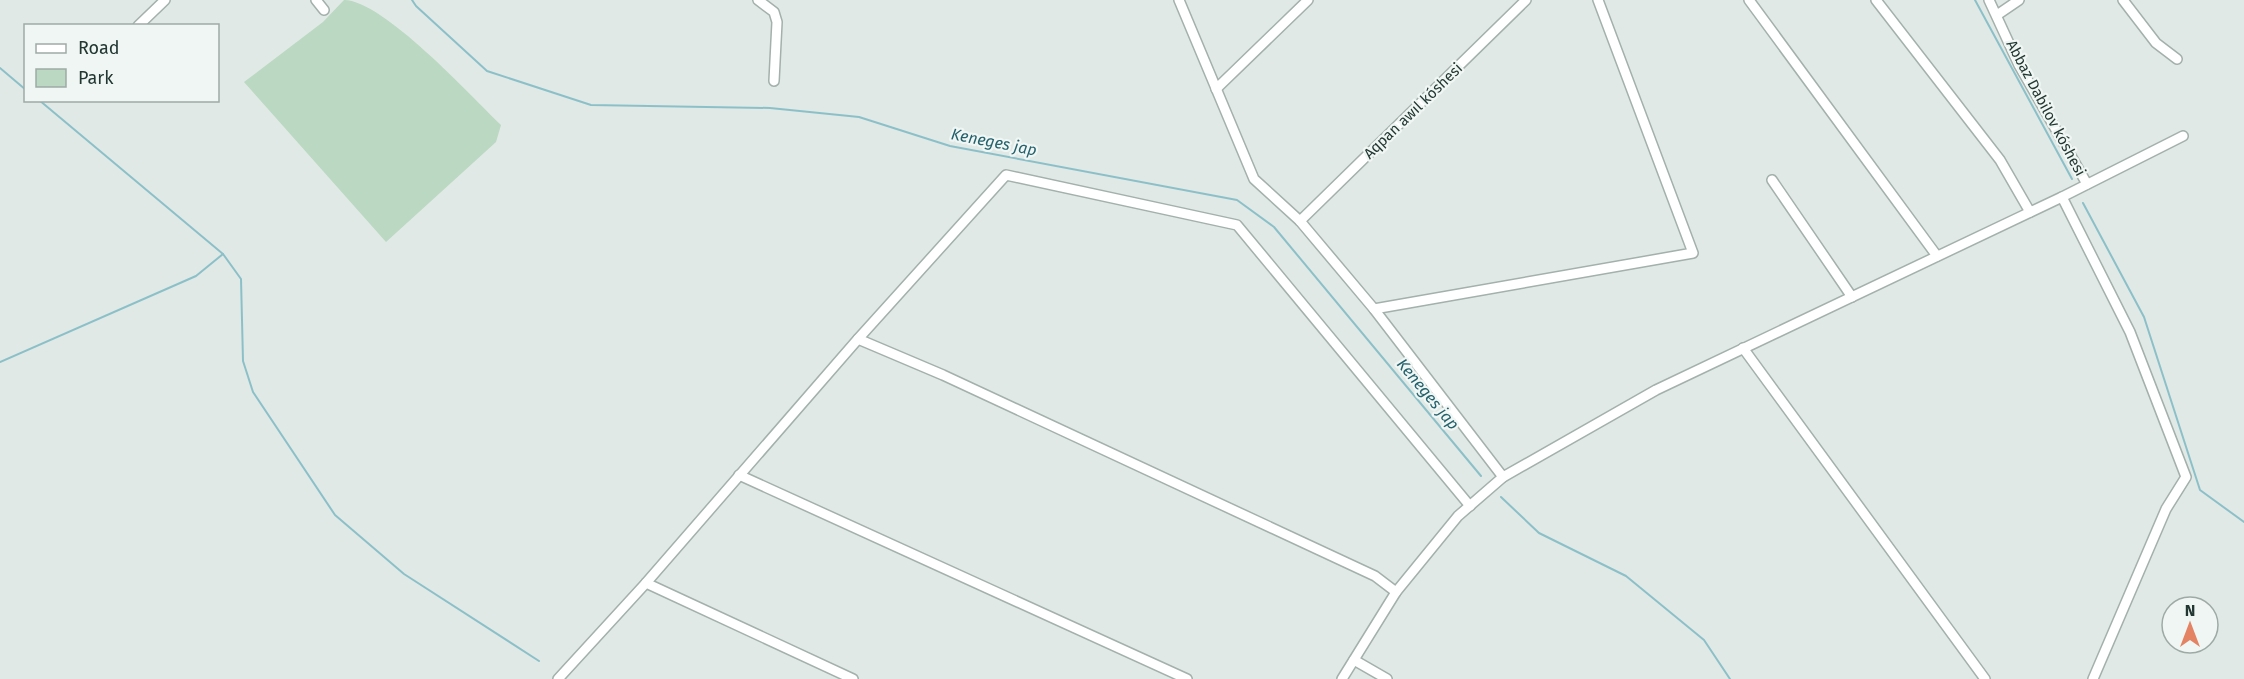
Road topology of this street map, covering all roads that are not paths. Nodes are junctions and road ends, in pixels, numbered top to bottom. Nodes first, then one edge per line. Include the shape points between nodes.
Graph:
1 (165, 0) edge
2 (316, 0) edge
3 (758, 0) edge
4 (1179, 0) edge
5 (1308, 0) edge
6 (1526, 0) edge
7 (1598, 0) edge
8 (1749, 0) edge
9 (1876, 0) edge
10 (1989, 0) edge
11 (2019, 0) edge
12 (2124, 0) edge
13 (324, 10) dead end
14 (1996, 15) junction
15 (140, 24) edge
16 (2177, 59) dead end
17 (774, 81) dead end
18 (1216, 89) junction
19 (2183, 136) dead end
20 (1772, 180) dead end
21 (2087, 184) junction
22 (2062, 197) junction
23 (2030, 212) junction
24 (1300, 221) junction
25 (1937, 256) junction
26 (1852, 297) junction
27 (1374, 309) junction
28 (858, 339) junction
29 (1743, 348) junction
30 (739, 475) junction
31 (1503, 477) junction
32 (1470, 506) junction
33 (646, 583) junction
34 (1396, 592) junction
35 (1354, 660) junction
36 (558, 679) edge
37 (853, 679) edge
38 (1187, 679) edge
39 (1342, 679) edge
40 (1387, 679) edge
41 (1985, 679) edge
42 (2093, 679) edge

1 - 15 street
2 - 13 street
3 - 17 street via 774,12 777,22
4 - 18 street
5 - 18 street
6 - 24 street, Aqpan awıl kóshesi
7 - 27 street via 1693,253
8 - 25 street
9 - 23 street via 2000,160
10 - 14 street, Abbaz Dabilov kóshesi
11 - 14 street
12 - 16 street via 2156,43
14 - 21 street, Abbaz Dabilov kóshesi via 2019,65
18 - 24 street via 1254,179
19 - 21 street
20 - 26 street
21 - 22 street
22 - 23 street
22 - 42 street via 2130,332 2186,477 2166,509
23 - 25 street
24 - 27 street
25 - 26 street
26 - 29 street
27 - 31 street
28 - 30 street
28 - 32 street via 1006,175 1237,225
28 - 34 street via 1375,576
29 - 31 street via 1656,390
29 - 41 street
30 - 33 street
30 - 38 street
31 - 32 street
32 - 34 street
33 - 36 street
33 - 37 street
34 - 35 street
35 - 39 street
35 - 40 street

